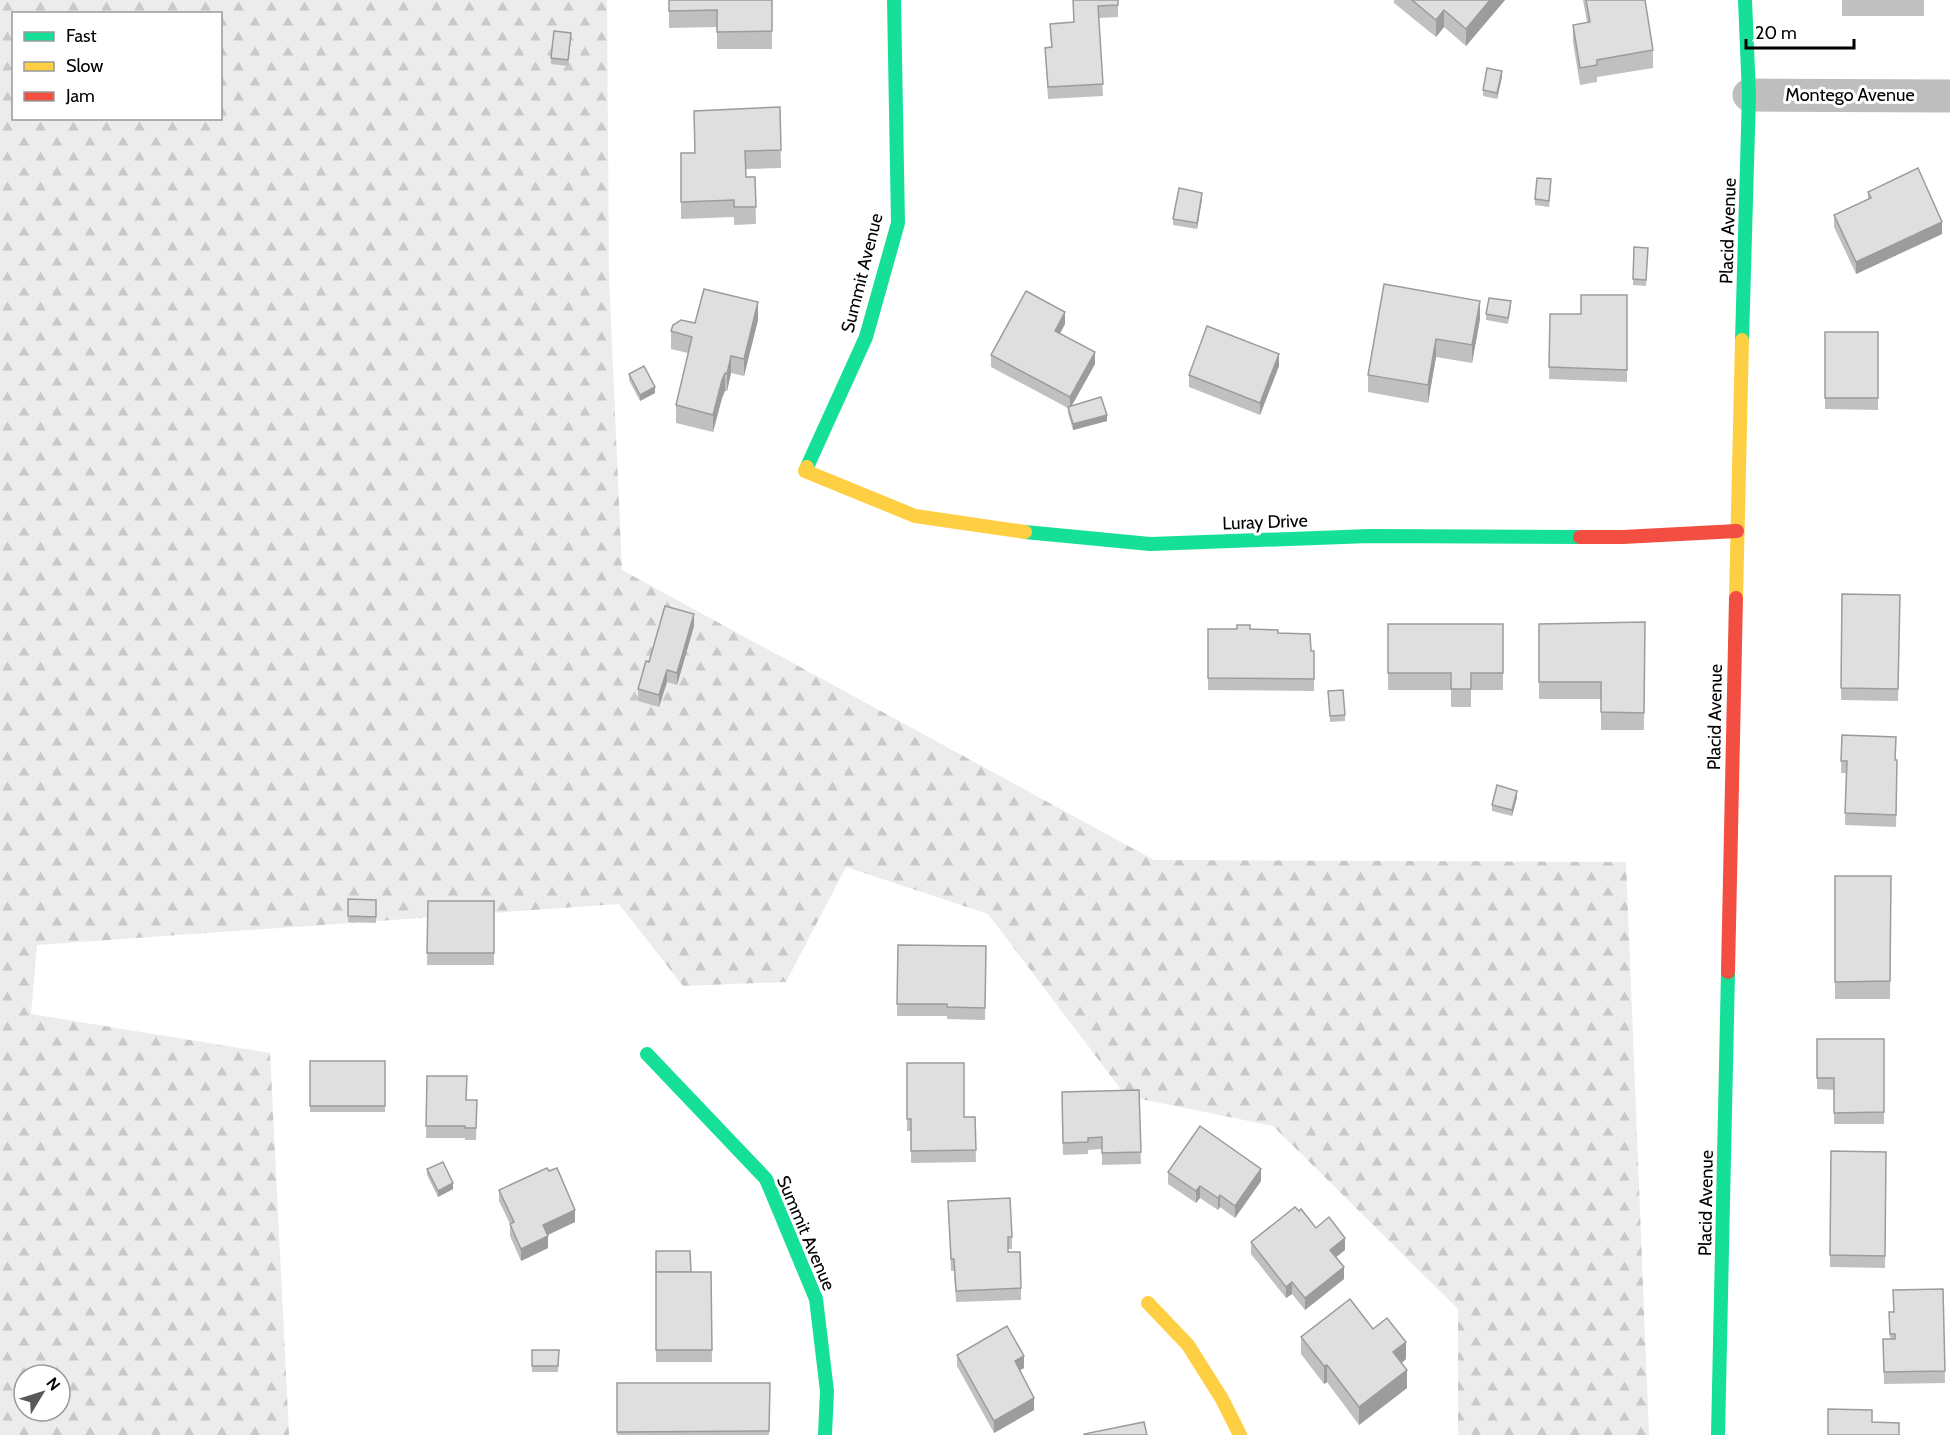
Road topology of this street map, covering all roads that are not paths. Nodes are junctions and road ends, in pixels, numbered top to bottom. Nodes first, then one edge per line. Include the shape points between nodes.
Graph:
1 (894, 0) edge
2 (1745, 0) edge
3 (1749, 95) junction
4 (1950, 96) edge
5 (806, 471) joint
6 (1737, 531) junction
7 (647, 1054) dead end
8 (1148, 1303) dead end
9 (825, 1435) edge
10 (1240, 1435) edge
11 (1718, 1435) edge

1 - 5 street, Summit Avenue via 898,223 866,337
2 - 3 street, Placid Avenue
3 - 4 street, Montego Avenue
3 - 6 street, Placid Avenue
5 - 6 street, Luray Drive via 915,516 1150,544 1370,536 1623,537
6 - 11 street, Placid Avenue
7 - 9 street, Summit Avenue via 766,1179 816,1299 826,1391
8 - 10 street via 1188,1345

